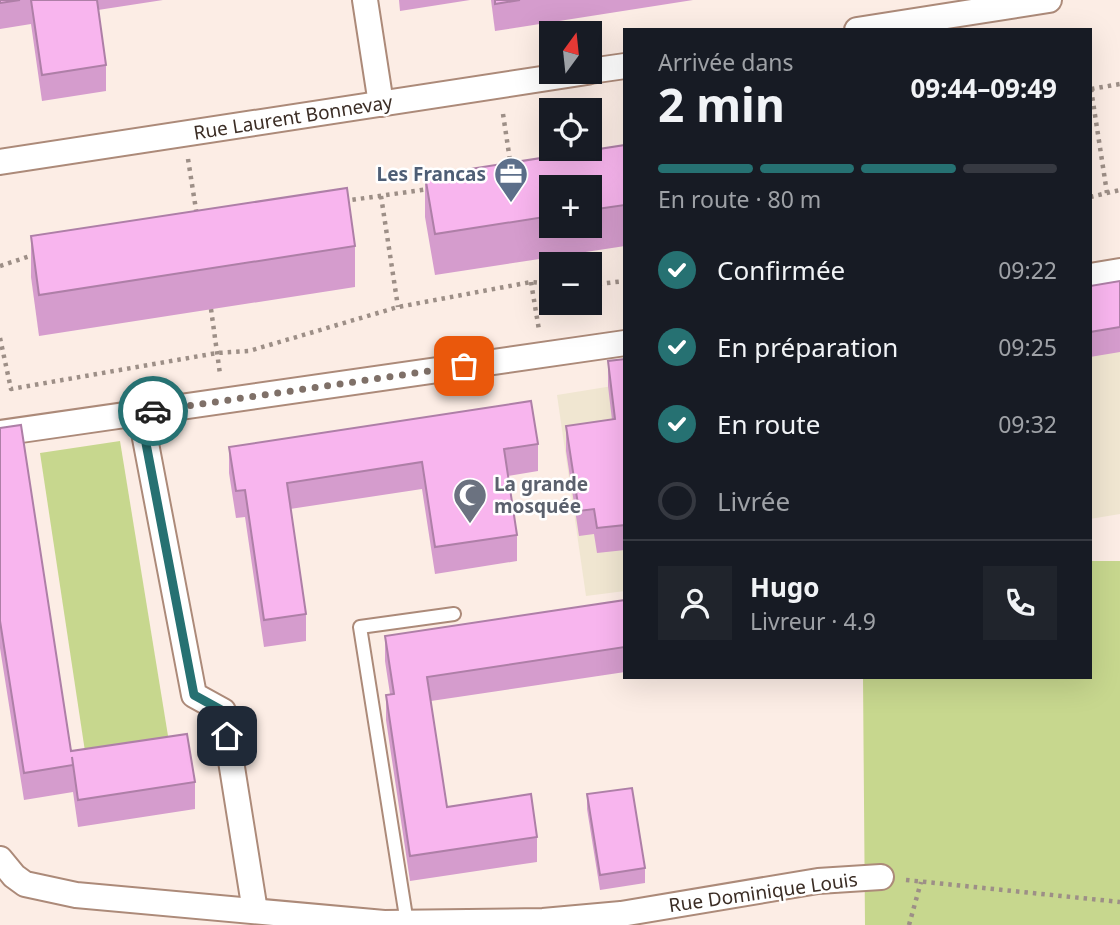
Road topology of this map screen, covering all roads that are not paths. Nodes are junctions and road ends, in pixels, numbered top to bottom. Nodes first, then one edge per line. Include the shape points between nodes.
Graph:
1 (365, 0) edge
2 (1049, 0) edge
3 (870, 28) edge
4 (623, 66) edge
5 (602, 69) edge
6 (539, 79) edge
7 (380, 104) junction
8 (0, 162) edge
9 (1120, 271) edge
10 (1092, 276) edge
11 (623, 343) edge
12 (140, 412) junction
13 (0, 433) edge
14 (454, 614) dead end
15 (0, 859) edge
16 (881, 877) road end
17 (255, 911) junction
18 (407, 923) junction

1 - 7 street
2 - 3 street
4 - 5 street, Rue Laurent Bonnevay
6 - 7 street, Rue Laurent Bonnevay
7 - 8 street, Rue Laurent Bonnevay
9 - 10 street
11 - 12 street
12 - 13 street
12 - 17 street via 194,695 223,711
14 - 18 lane via 360,627
15 - 17 street, Rue Dominique Louis via 25,884 51,891
16 - 18 street, Rue Dominique Louis via 818,881 582,918
17 - 18 street, Rue Dominique Louis

